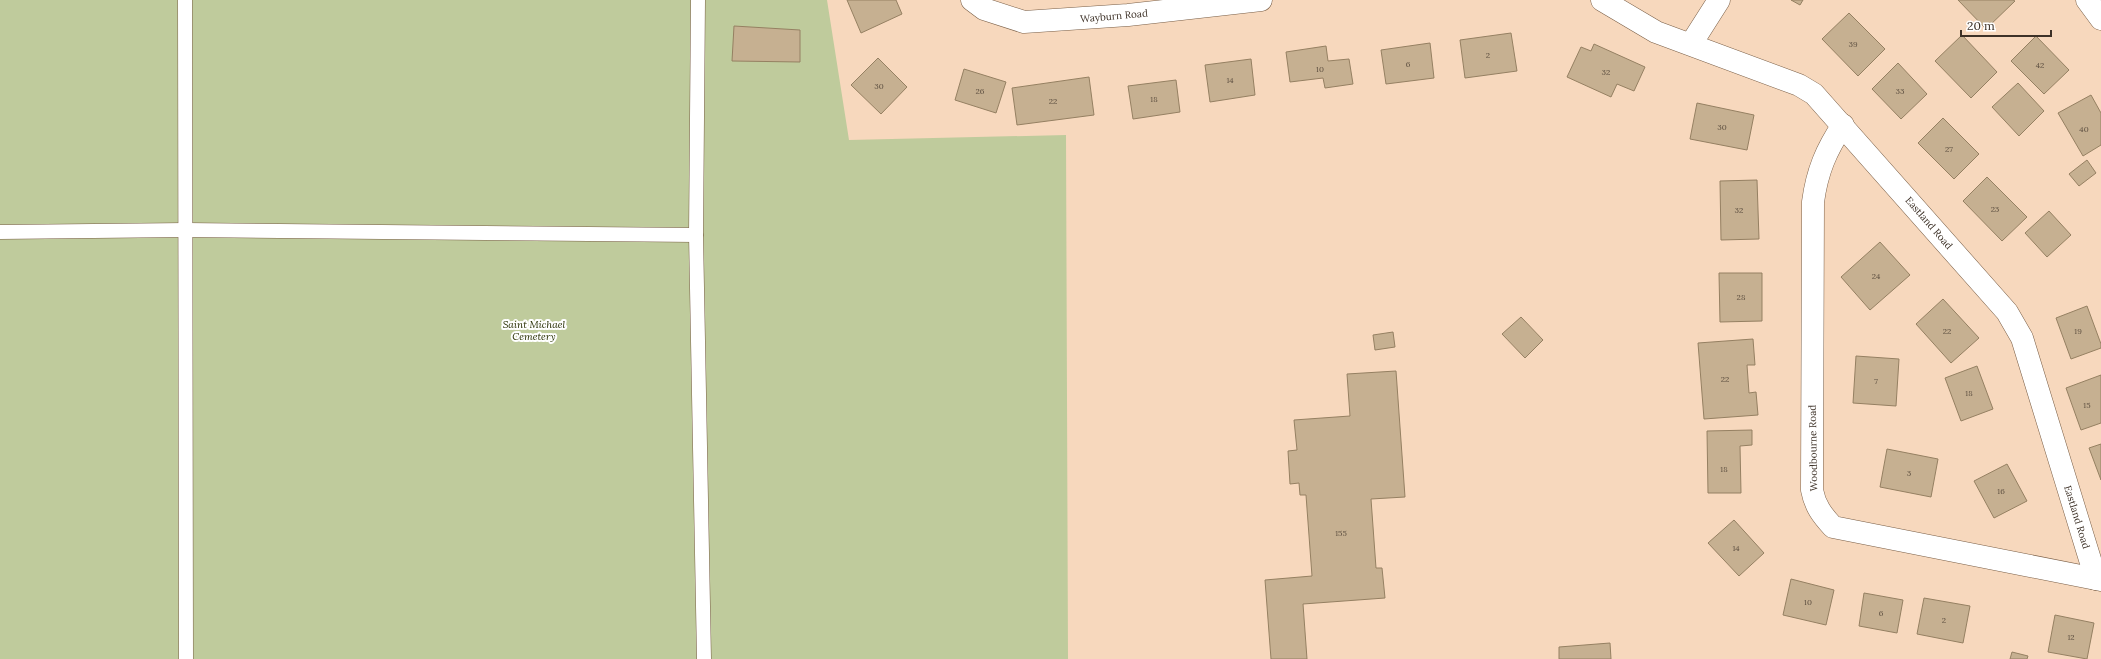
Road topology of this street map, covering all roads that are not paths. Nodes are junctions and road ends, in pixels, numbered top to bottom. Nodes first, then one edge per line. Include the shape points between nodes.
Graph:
1 (185, 0) edge
2 (698, 0) edge
3 (972, 0) edge
4 (1261, 0) edge
5 (1602, 0) edge
6 (1719, 0) edge
7 (2087, 0) edge
8 (2101, 19) edge
9 (1691, 44) junction
10 (1843, 125) junction
11 (186, 230) junction
12 (0, 232) edge
13 (696, 235) junction
14 (2099, 579) edge
15 (186, 659) edge
16 (704, 659) edge

1 - 11 lane
2 - 13 lane
3 - 4 street, Wayburn Road via 984,9 1024,22 1128,15
5 - 9 street, Eastland Road via 1644,26
6 - 9 street
7 - 8 street
9 - 10 street, Eastland Road via 1807,89
10 - 14 street, Eastland Road via 2016,325
10 - 14 street, Woodbourne Road via 1818,172 1813,202 1812,490 1820,514 1833,527
11 - 12 lane
11 - 13 lane
11 - 15 lane
13 - 16 lane

